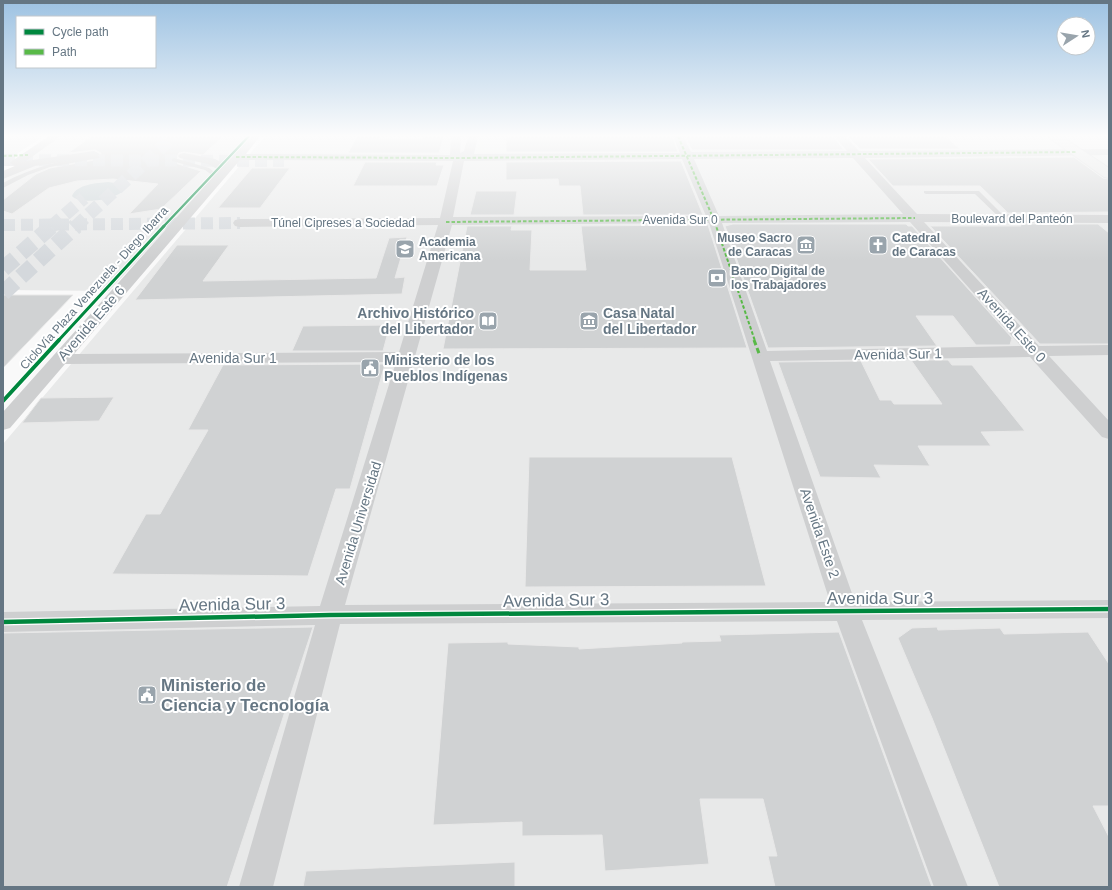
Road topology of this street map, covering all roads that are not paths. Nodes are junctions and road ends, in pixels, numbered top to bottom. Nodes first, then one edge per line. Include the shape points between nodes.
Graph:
1 (19, 178) edge
2 (218, 178) edge
3 (455, 178) edge
4 (697, 178) edge
5 (875, 178) edge
6 (3, 186) edge
7 (926, 192) dead end
8 (915, 218) junction
9 (1004, 219) junction
10 (714, 220) junction
11 (1109, 220) edge
12 (446, 222) junction
13 (240, 223) tunnel mouth
14 (1109, 350) edge
15 (1036, 351) junction
16 (760, 356) junction
17 (406, 357) junction
18 (60, 359) junction
19 (3, 424) edge
20 (1109, 434) edge
21 (1109, 609) edge
22 (846, 611) junction
23 (330, 615) junction
24 (3, 622) edge
25 (256, 887) edge
26 (951, 887) edge

1 - 6 lane
2 - 18 street, Avenida Este 6
3 - 12 street, Avenida Universidad
4 - 10 street, Avenida Este 2
5 - 8 street, Avenida Este 0
7 - 9 lane via 977,192
8 - 9 street, Boulevard del Panteón
8 - 10 street, Avenida Sur 0
8 - 15 street, Avenida Este 0
9 - 11 street, Boulevard del Panteón
10 - 12 street, Avenida Sur 0
10 - 16 street, Avenida Este 2
12 - 13 street, Túnel Cipreses a Sociedad
12 - 17 street, Avenida Universidad
14 - 15 street, Avenida Sur 1
15 - 16 street, Avenida Sur 1
15 - 20 street, Avenida Este 0
16 - 22 street, Avenida Este 2
17 - 18 street, Avenida Sur 1
17 - 23 street, Avenida Universidad
18 - 19 street, Avenida Este 6
21 - 22 street, Avenida Sur 3
22 - 23 street, Avenida Sur 3
22 - 26 street, Avenida Este 2
23 - 24 street, Avenida Sur 3 via 29,626
23 - 25 street, Avenida Universidad

